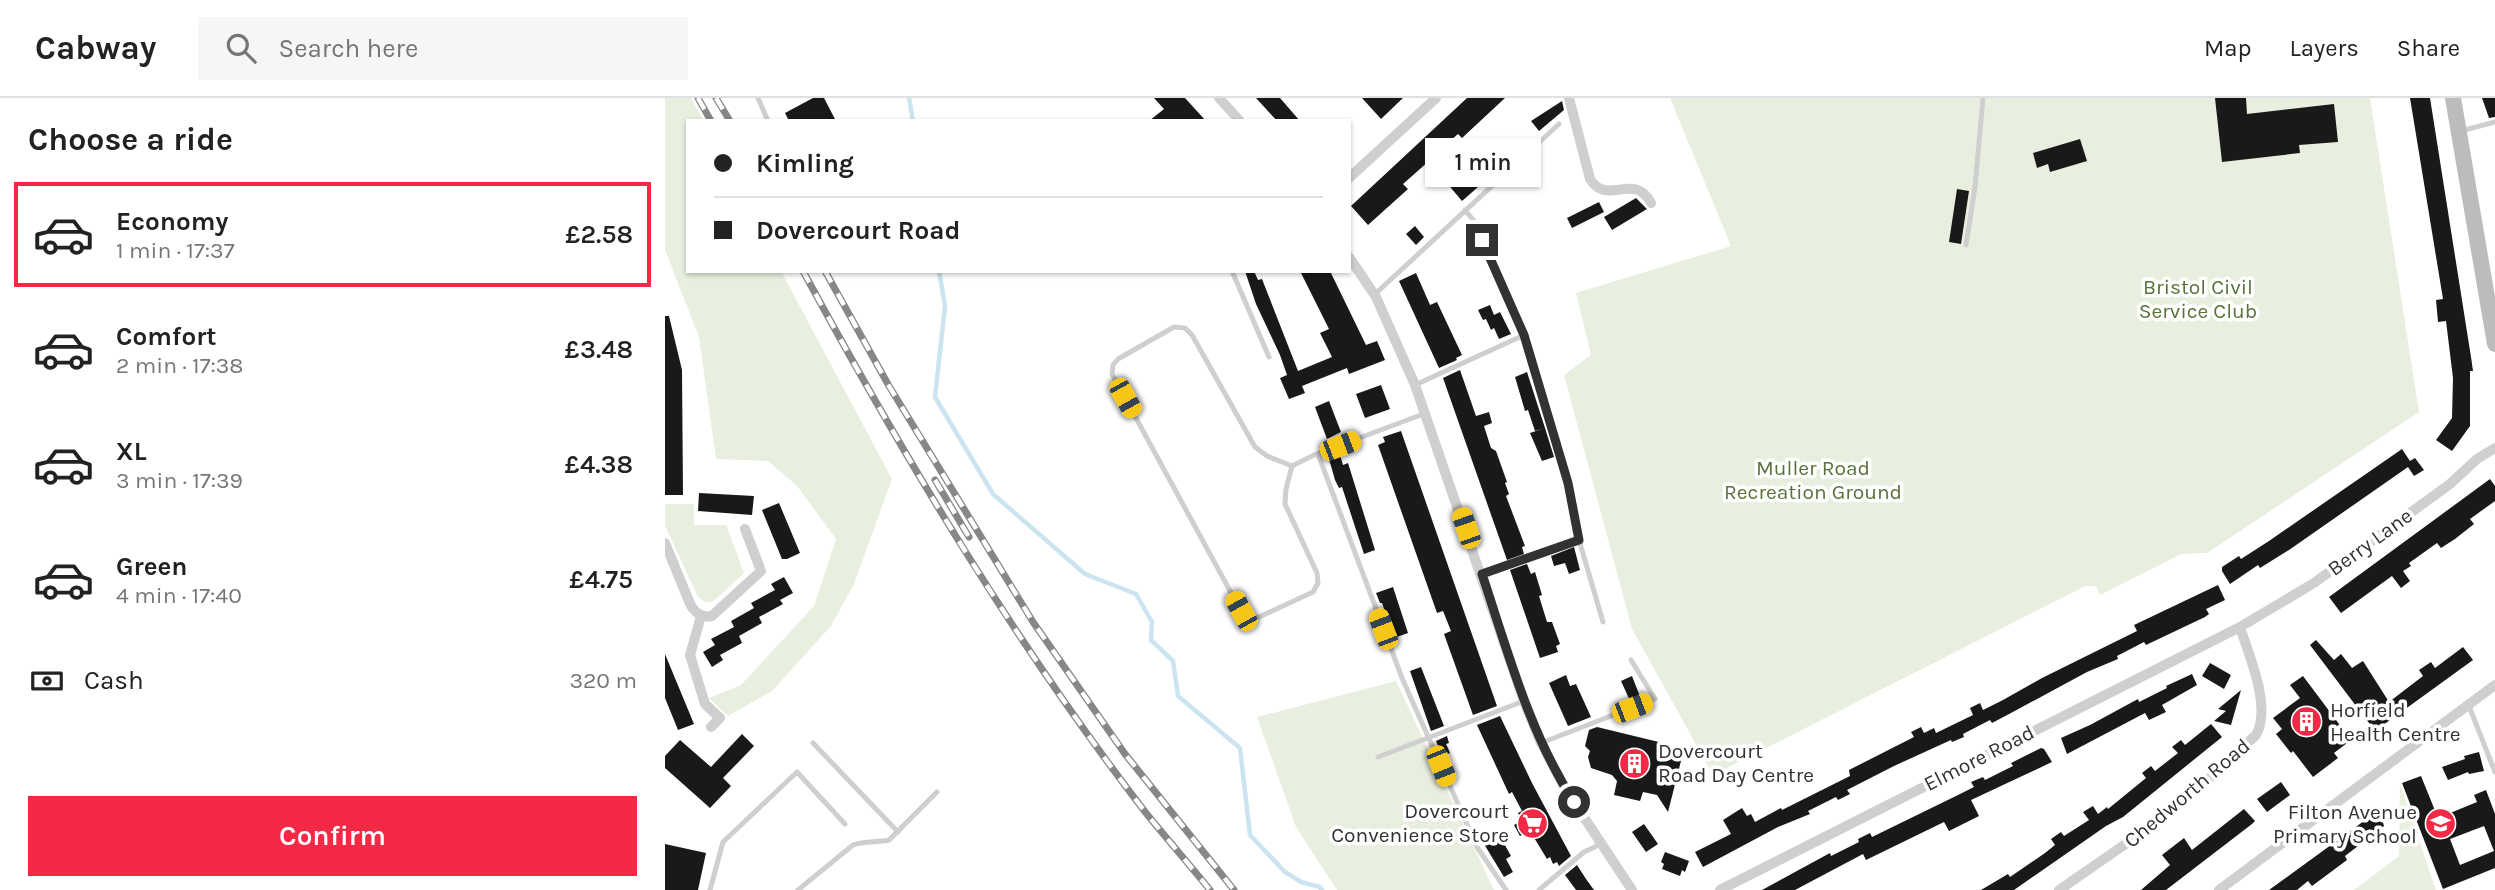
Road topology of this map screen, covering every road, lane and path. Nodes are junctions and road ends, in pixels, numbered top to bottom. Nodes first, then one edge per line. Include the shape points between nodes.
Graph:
1 (758, 98) edge
2 (1219, 98) edge
3 (1436, 98) edge
4 (1569, 98) edge
5 (1983, 98) edge
6 (2453, 98) edge
7 (767, 119) edge
8 (1238, 119) edge
9 (2495, 122) edge
10 (1559, 124) dead end
11 (2459, 131) junction
12 (1351, 176) edge
13 (1651, 203) dead end
14 (1465, 210) junction
15 (1966, 245) dead end
16 (1351, 260) edge
17 (1233, 273) edge
18 (1374, 295) junction
19 (1524, 335) junction
20 (2495, 344) edge
21 (1269, 356) dead end
22 (1415, 385) junction
23 (1426, 413) junction
24 (2495, 448) edge
25 (1318, 454) junction
26 (1292, 466) junction
27 (745, 528) dead end
28 (1579, 540) junction
29 (665, 543) edge
30 (1482, 574) junction
31 (701, 616) junction
32 (1604, 622) dead end
33 (2240, 626) junction
34 (1631, 660) dead end
35 (2495, 685) edge
36 (1524, 701) junction
37 (2468, 705) junction
38 (711, 727) dead end
39 (1429, 737) junction
40 (813, 743) dead end
41 (1541, 743) junction
42 (1378, 757) dead end
43 (2495, 772) edge
44 (937, 792) dead end
45 (845, 824) dead end
46 (898, 832) junction
47 (1601, 844) junction
48 (709, 890) edge
49 (797, 890) edge
50 (1506, 890) edge
51 (1539, 890) edge
52 (1632, 890) edge
53 (1720, 890) edge
54 (2059, 890) edge
55 (2219, 890) edge

1 - 7 lane
2 - 8 street
3 - 12 street
4 - 13 street via 1595,186 1636,188
5 - 15 lane
6 - 11 street
9 - 11 lane
10 - 14 lane
11 - 20 street
14 - 18 lane
14 - 19 lane
16 - 18 street
17 - 21 lane
18 - 22 street
19 - 22 lane
19 - 28 lane via 1568,483
22 - 23 street
23 - 25 lane
23 - 30 street
24 - 33 street, Berry Lane via 2314,583
25 - 26 lane
25 - 39 lane via 1402,678
26 - 26 lane via 1285,504 1318,583 1313,592 1259,617 1249,616 1241,611 1112,374 1113,365 1174,327 1185,328 1255,446
27 - 31 street via 761,571 712,616
28 - 30 lane
28 - 32 lane
29 - 31 street via 691,606
30 - 36 street
31 - 38 street via 690,655 705,704 720,718
33 - 53 street, Elmore Road
33 - 54 street, Chedworth Road via 2262,708 2256,735 2150,827
34 - 41 lane via 1655,699
35 - 37 street
36 - 39 lane
36 - 41 street
37 - 43 lane
37 - 55 street
39 - 42 lane
39 - 50 lane via 1478,847
40 - 46 lane
41 - 47 street
44 - 46 lane
45 - 48 lane via 797,772 723,842
46 - 49 lane via 890,840 853,845
47 - 51 lane via 1584,852
47 - 52 street

